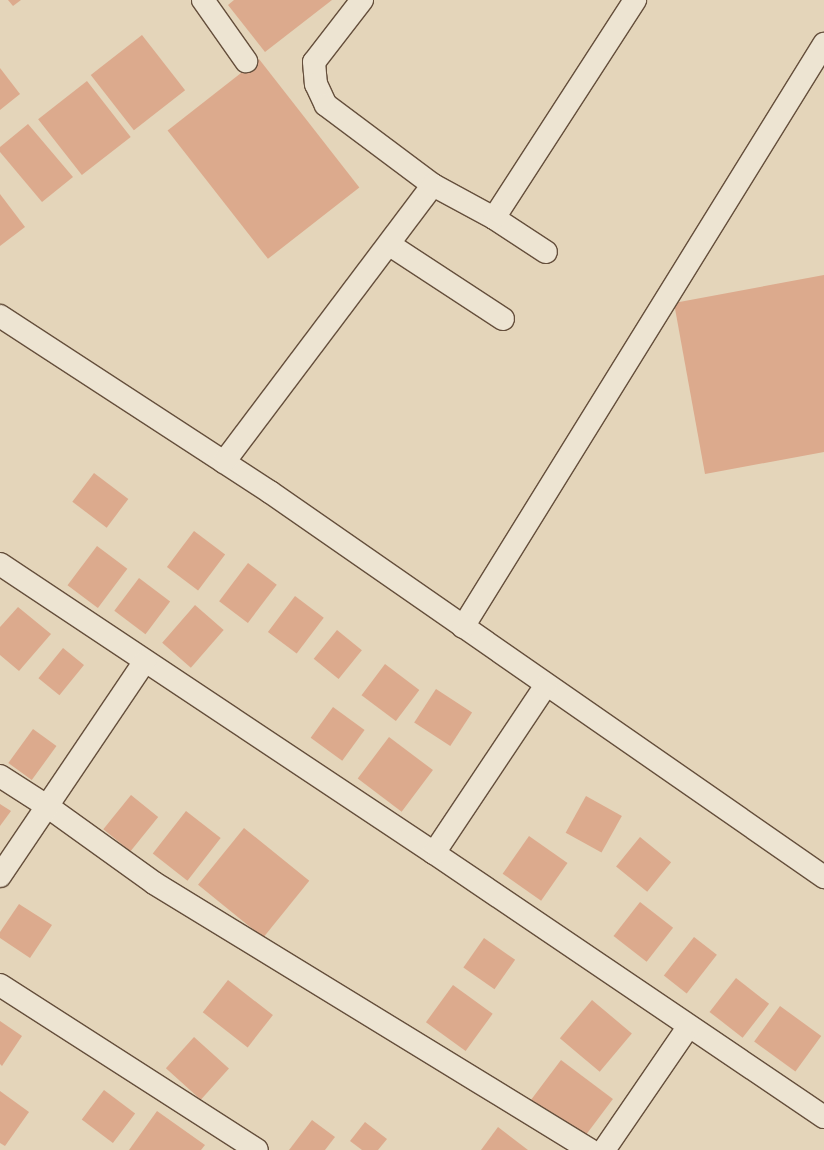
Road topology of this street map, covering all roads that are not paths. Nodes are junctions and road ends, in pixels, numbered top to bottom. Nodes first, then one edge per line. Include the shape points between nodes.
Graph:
1 (203, 0) edge
2 (362, 0) edge
3 (635, 0) edge
4 (824, 44) edge
5 (246, 61) dead end
6 (433, 185) junction
7 (494, 218) junction
8 (390, 245) junction
9 (546, 252) dead end
10 (0, 316) edge
11 (503, 318) dead end
12 (224, 462) junction
13 (0, 564) edge
14 (463, 627) junction
15 (145, 661) junction
16 (546, 685) junction
17 (0, 776) edge
18 (47, 806) junction
19 (434, 853) junction
20 (0, 876) edge
21 (824, 877) edge
22 (0, 984) edge
23 (689, 1026) junction
24 (824, 1117) edge
25 (257, 1150) edge
26 (590, 1150) edge
27 (604, 1150) edge

1 - 5 street
2 - 6 street via 314,62 316,84 326,105
3 - 7 street
4 - 14 street
6 - 7 street
6 - 8 street
7 - 9 street
8 - 11 street
8 - 12 street
10 - 12 street
12 - 14 street
13 - 15 street
14 - 16 street
15 - 18 street
15 - 19 street
16 - 19 street
16 - 21 street
17 - 18 street
18 - 20 street
18 - 26 street via 154,883
19 - 23 street
22 - 25 street
23 - 24 street
23 - 27 street

